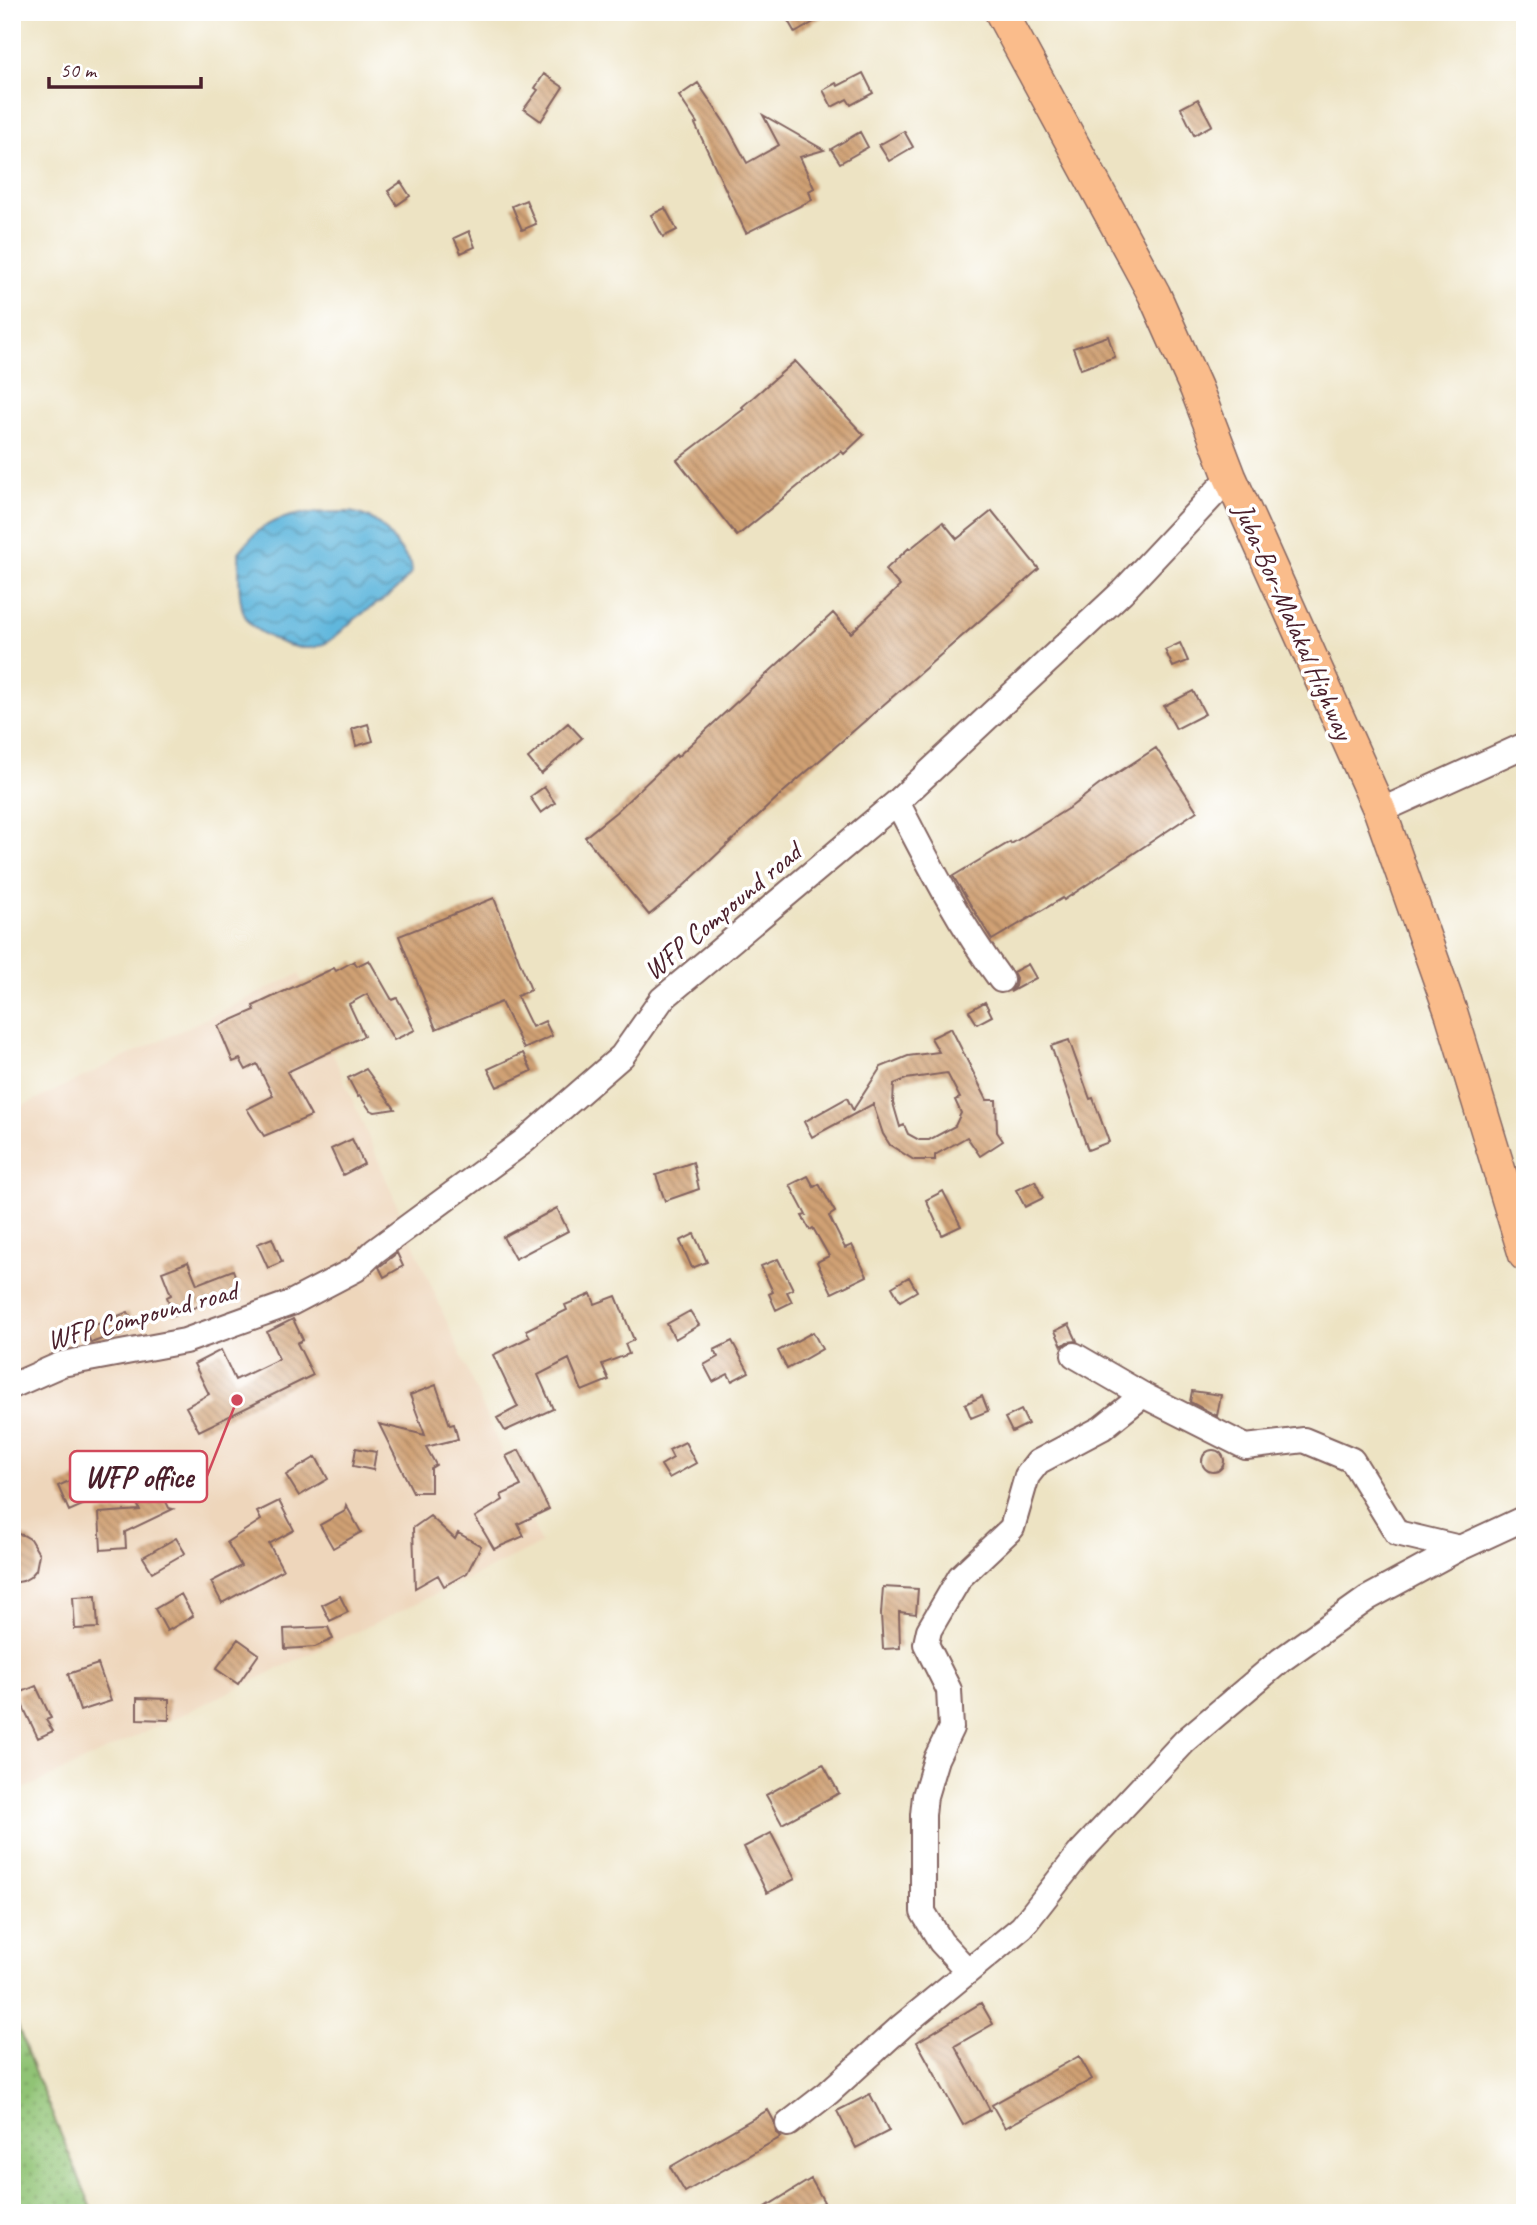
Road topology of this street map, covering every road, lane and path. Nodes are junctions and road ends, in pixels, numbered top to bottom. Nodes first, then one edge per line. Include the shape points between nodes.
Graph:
1 (1001, 12) edge
2 (1230, 477) junction
3 (1525, 745) edge
4 (897, 802) junction
5 (1380, 811) junction
6 (1001, 980) dead end
7 (1525, 1255) edge
8 (1074, 1355) dead end
9 (12, 1386) edge
10 (1143, 1395) junction
11 (1525, 1518) edge
12 (1460, 1548) junction
13 (968, 1971) junction
14 (788, 2124) dead end

1 - 2 main road, Juba-Bor-Malakal Highway via 1153,295
2 - 4 street, WFP Compound road via 1122,593
2 - 5 main road, Juba-Bor-Malakal Highway
3 - 5 street
4 - 6 street via 948,901
4 - 9 street, WFP Compound road via 662,999 622,1056 543,1125 356,1269 291,1303 185,1341 62,1364
5 - 7 main road, Juba-Bor-Malakal Highway via 1452,1015
8 - 10 street
10 - 12 street via 1246,1447 1304,1440 1352,1460 1397,1533
10 - 13 street via 1102,1428 1038,1462 1027,1476 1012,1528 960,1577 929,1630 926,1644 949,1690 951,1728 925,1796 923,1912 941,1942
11 - 12 street
12 - 13 street via 1368,1598 1281,1660 1185,1741 1079,1854 1022,1927
13 - 14 street

